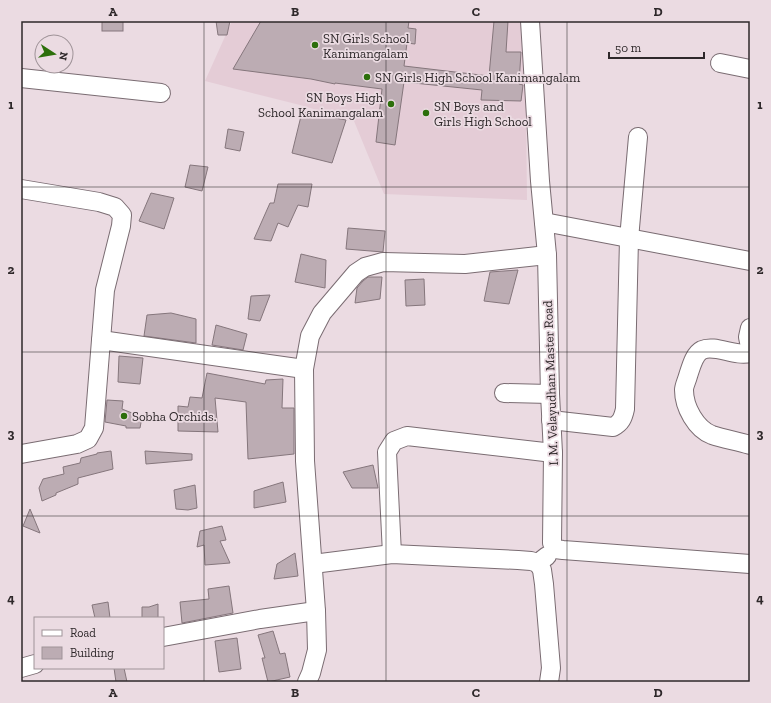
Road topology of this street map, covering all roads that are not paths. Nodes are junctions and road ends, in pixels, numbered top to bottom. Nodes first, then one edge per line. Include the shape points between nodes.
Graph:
1 (530, 21) edge
2 (720, 63) dead end
3 (750, 69) edge
4 (21, 78) edge
5 (161, 93) dead end
6 (638, 137) dead end
7 (21, 190) edge
8 (544, 222) junction
9 (629, 239) junction
10 (546, 255) junction
11 (750, 261) edge
12 (750, 328) edge
13 (101, 340) junction
14 (750, 347) edge
15 (750, 353) edge
16 (304, 369) junction
17 (504, 393) dead end
18 (550, 394) junction
19 (551, 420) junction
20 (750, 445) edge
21 (554, 453) junction
22 (21, 454) edge
23 (555, 549) junction
24 (392, 554) junction
25 (538, 563) junction
26 (313, 564) junction
27 (750, 564) edge
28 (316, 611) junction
29 (164, 637) edge
30 (34, 664) edge
31 (21, 668) edge
32 (307, 682) edge
33 (549, 682) edge

1 - 8 street, I. M. Velayudhan Master Road
2 - 3 street
4 - 5 street
6 - 9 street
7 - 13 street via 100,202 115,207 122,215 106,290
8 - 9 street
8 - 10 street, I. M. Velayudhan Master Road
9 - 11 street
9 - 19 street via 624,416 620,424 613,427
10 - 16 street via 465,264 383,262 365,267 322,313 310,336
10 - 18 street, I. M. Velayudhan Master Road
12 - 14 street
13 - 16 street
13 - 22 street via 94,428 88,439 77,444
15 - 20 street via 708,348 701,350 695,357 684,389 689,411 699,427 710,434
16 - 26 street via 305,461
17 - 18 street
18 - 19 street, I. M. Velayudhan Master Road
19 - 21 street, I. M. Velayudhan Master Road
21 - 23 street, I. M. Velayudhan Master Road via 552,543
21 - 24 street via 407,436 394,441 387,452
23 - 25 street
23 - 27 street
24 - 25 street
24 - 26 street
25 - 33 street via 544,584 551,668
26 - 28 street
28 - 29 street
28 - 32 street via 317,650
30 - 31 street

